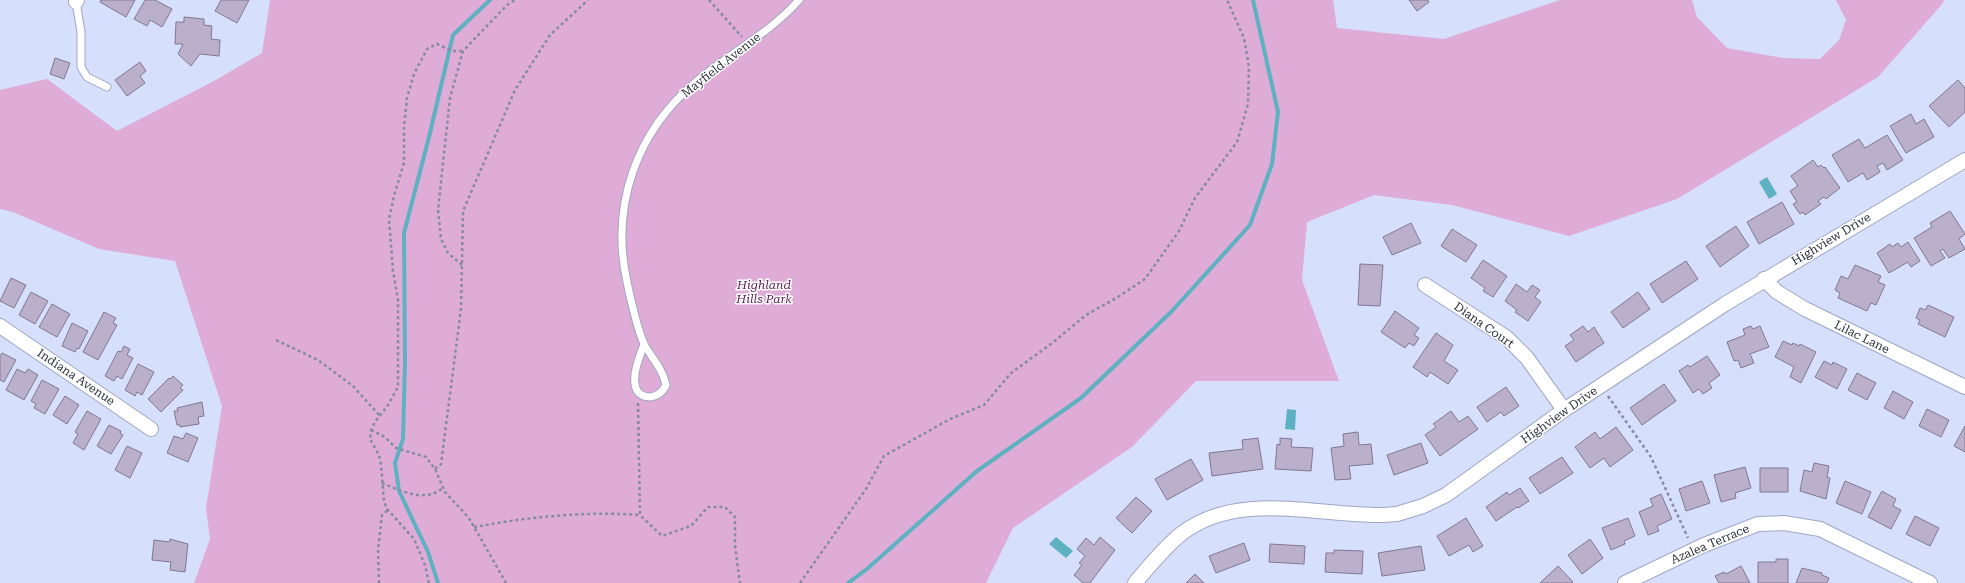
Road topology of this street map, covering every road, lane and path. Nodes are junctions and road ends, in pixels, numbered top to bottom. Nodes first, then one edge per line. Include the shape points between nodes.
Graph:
1 (515, 0) edge
2 (588, 0) edge
3 (709, 0) edge
4 (799, 0) edge
5 (1227, 0) edge
6 (76, 1) edge
7 (748, 44) junction
8 (463, 51) junction
9 (107, 87) dead end
10 (1965, 160) edge
11 (462, 265) junction
12 (1764, 279) junction
13 (1425, 285) dead end
14 (0, 326) edge
15 (276, 340) dead end
16 (644, 344) junction
17 (1601, 386) junction
18 (1965, 387) edge
19 (638, 392) junction
20 (1564, 410) junction
21 (380, 416) junction
22 (151, 429) dead end
23 (371, 430) junction
24 (435, 469) junction
25 (382, 483) junction
26 (443, 488) junction
27 (388, 510) junction
28 (640, 515) junction
29 (474, 527) junction
30 (1693, 550) junction
31 (379, 583) edge
32 (429, 583) edge
33 (506, 583) edge
34 (740, 583) edge
35 (800, 583) edge
36 (1135, 583) edge
37 (1625, 583) edge
38 (1930, 583) edge

1 - 8 path via 507,5
2 - 11 path via 550,35 516,90 463,211
3 - 7 path
4 - 7 lane, Mayfield Avenue
5 - 35 path via 1244,38 1249,68 1248,104 1238,142 1195,198 1179,231 1145,279 1086,315 1010,373 984,405 950,418 884,456 866,489
6 - 9 lane via 81,32 81,67 87,77
7 - 16 lane, Mayfield Avenue via 698,80 672,104 651,133 636,163 624,209 622,249 627,281
8 - 11 path via 450,98 438,210 441,239 448,253
8 - 21 path via 452,51 437,44 427,48 414,74 404,127 404,163 389,219 398,300 398,387
10 - 12 street, Highview Drive
11 - 24 path via 461,309 446,436 442,464
12 - 17 street, Highview Drive
12 - 18 street, Lilac Lane via 1777,292 1805,309
13 - 20 street, Diana Court via 1507,338 1527,358
14 - 22 street, Indiana Avenue
15 - 21 path via 324,364 353,386
16 - 19 lane, Mayfield Avenue via 635,379
16 - 19 lane, Mayfield Avenue via 661,369 666,385 660,395 654,397 646,397
17 - 20 street, Highview Drive
17 - 30 path via 1650,457
19 - 28 path
20 - 36 street, Highview Drive via 1446,494 1423,506 1397,514 1383,515 1260,508 1225,512 1201,522 1180,535
21 - 23 path
23 - 24 path via 385,437 396,448 426,456
23 - 25 path via 370,439 381,464
24 - 26 path
25 - 26 path via 409,494 436,494
25 - 27 path via 384,502
26 - 29 path
27 - 31 path via 382,515 378,550
27 - 32 path via 414,539 425,565
28 - 29 path via 582,514 497,522
28 - 34 path via 662,536 691,526 708,507 725,507 735,517 735,546
29 - 33 path
30 - 37 street, Azalea Terrace
30 - 38 street, Azalea Terrace via 1758,524 1801,525 1820,529

